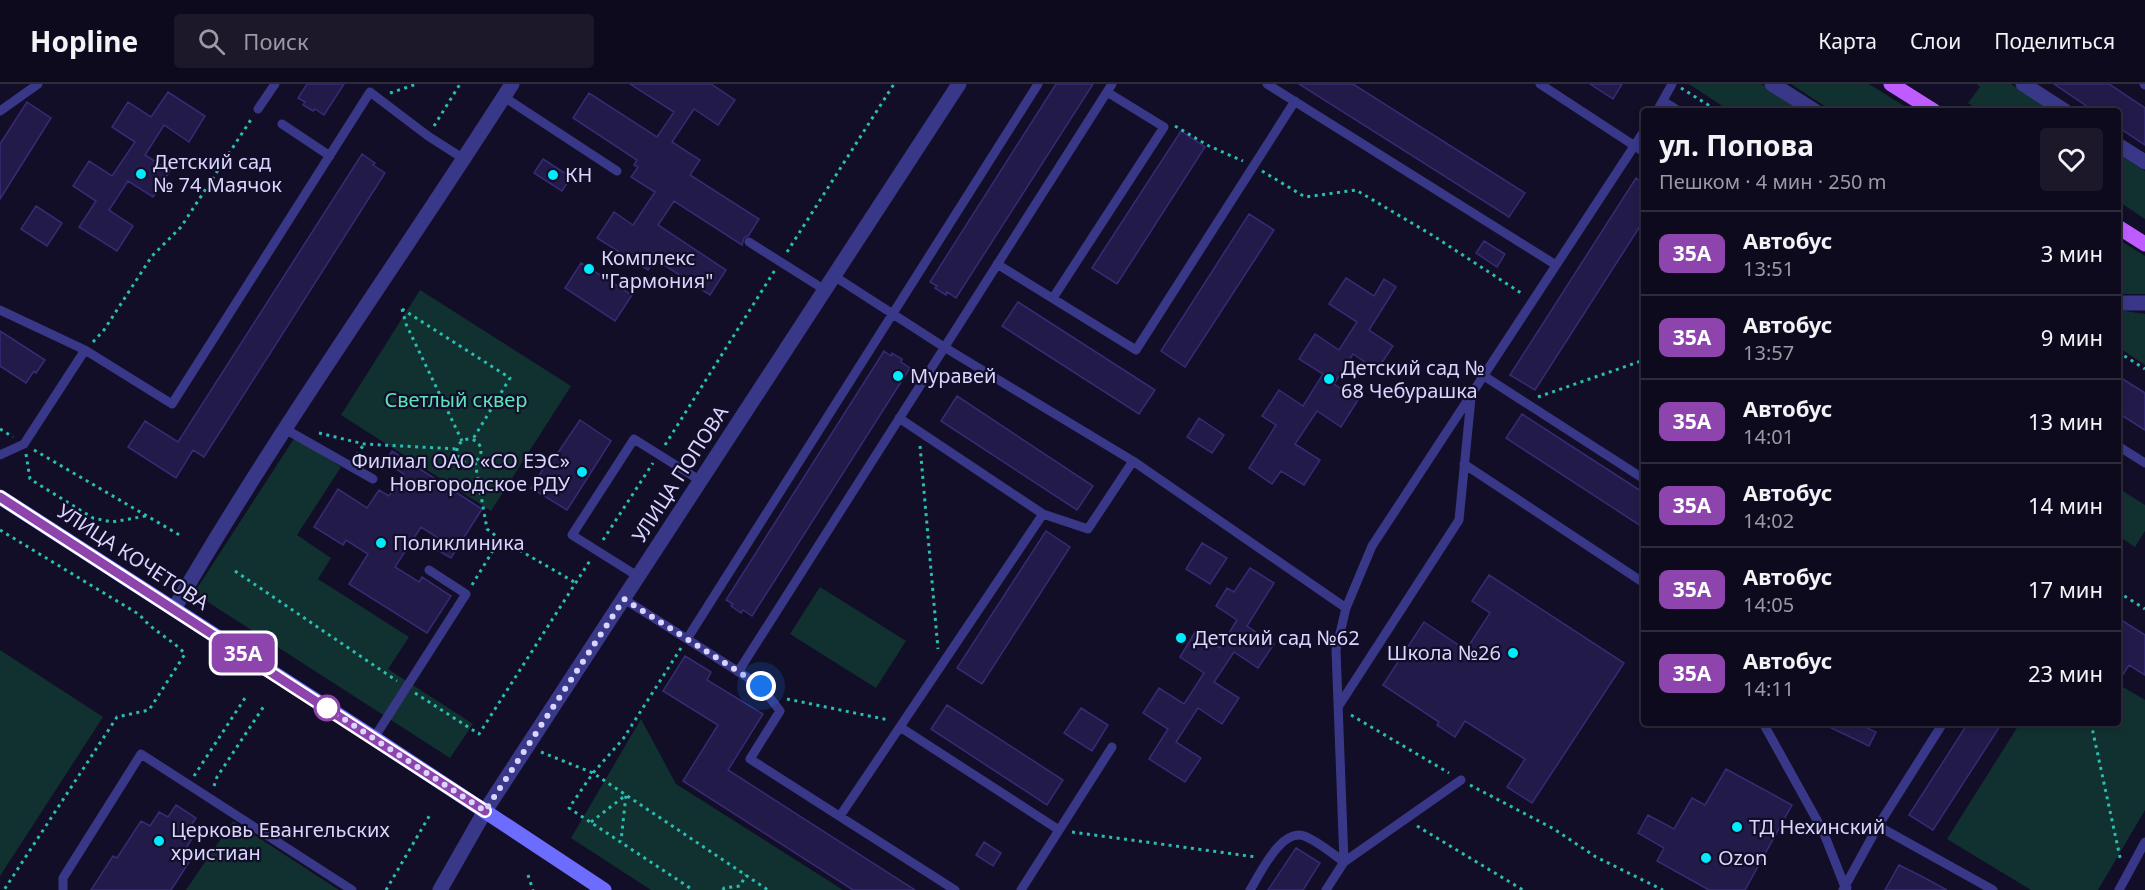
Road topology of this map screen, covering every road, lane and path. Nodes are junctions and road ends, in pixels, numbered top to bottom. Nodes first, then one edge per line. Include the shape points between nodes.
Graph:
1 (38, 84) edge
2 (275, 84) edge
3 (417, 84) edge
4 (460, 84) edge
5 (894, 84) edge
6 (959, 84) edge
7 (1038, 84) edge
8 (1267, 84) edge
9 (1540, 84) edge
10 (1672, 84) edge
11 (1678, 84) edge
12 (1772, 84) edge
13 (1892, 84) edge
14 (2024, 84) edge
15 (1109, 88) edge
16 (374, 91) edge
17 (508, 91) edge
18 (1295, 101) junction
19 (1664, 101) junction
20 (1659, 108) edge
21 (1674, 108) edge
22 (1714, 108) edge
23 (1810, 108) edge
24 (1929, 108) edge
25 (2060, 108) edge
26 (258, 109) joint
27 (0, 111) edge
28 (282, 124) dead end
29 (1164, 127) junction
30 (428, 136) junction
31 (1641, 136) edge
32 (1634, 146) junction
33 (2121, 147) edge
34 (1641, 150) edge
35 (330, 156) junction
36 (464, 159) junction
37 (2145, 162) edge
38 (1253, 165) junction
39 (617, 171) dead end
40 (2121, 229) edge
41 (749, 242) dead end
42 (2145, 244) edge
43 (780, 262) junction
44 (997, 264) junction
45 (1556, 265) junction
46 (834, 276) junction
47 (825, 290) junction
48 (1053, 298) junction
49 (1533, 301) junction
50 (2121, 303) edge
51 (2145, 303) edge
52 (0, 310) edge
53 (894, 313) junction
54 (944, 347) junction
55 (85, 350) junction
56 (2121, 354) edge
57 (1641, 361) edge
58 (2145, 369) edge
59 (1484, 376) junction
60 (1471, 396) junction
61 (1524, 402) junction
62 (899, 418) junction
63 (0, 429) edge
64 (285, 429) junction
65 (919, 431) junction
66 (320, 433) dead end
67 (473, 439) junction
68 (462, 441) junction
69 (24, 444) junction
70 (2121, 448) edge
71 (457, 449) junction
72 (0, 455) edge
73 (658, 455) junction
74 (1133, 461) junction
75 (475, 462) junction
76 (2145, 463) edge
77 (1464, 464) junction
78 (1641, 476) edge
79 (373, 479) dead end
80 (701, 481) junction
81 (0, 497) edge
82 (1043, 514) junction
83 (148, 516) junction
84 (0, 530) edge
85 (183, 537) dead end
86 (500, 539) junction
87 (596, 550) junction
88 (429, 570) dead end
89 (235, 571) dead end
90 (639, 577) junction
91 (1641, 581) edge
92 (576, 583) junction
93 (466, 594) junction
94 (2121, 594) edge
95 (624, 599) junction
96 (1346, 608) junction
97 (174, 609) junction
98 (2145, 609) edge
99 (687, 639) junction
100 (939, 669) junction
101 (738, 672) junction
102 (407, 688) junction
103 (247, 695) dead end
104 (768, 696) junction
105 (264, 706) dead end
106 (1338, 707) junction
107 (1765, 726) edge
108 (1941, 726) edge
109 (2092, 726) edge
110 (900, 727) junction
111 (374, 738) junction
112 (1112, 747) dead end
113 (542, 752) dead end
114 (593, 773) junction
115 (1461, 780) junction
116 (188, 785) junction
117 (626, 795) junction
118 (209, 799) junction
119 (485, 811) junction
120 (430, 813) dead end
121 (840, 816) junction
122 (1404, 818) junction
123 (591, 822) junction
124 (1878, 826) junction
125 (1059, 830) junction
126 (621, 842) junction
127 (2145, 842) edge
128 (1270, 859) junction
129 (1344, 862) junction
130 (746, 874) junction
131 (528, 875) dead end
132 (2124, 879) junction
133 (587, 885) edge
134 (741, 888) edge
135 (1846, 889) edge
136 (4, 890) edge
137 (63, 890) edge
138 (352, 890) edge
139 (386, 890) edge
140 (440, 890) edge
141 (533, 890) edge
142 (604, 890) edge
143 (693, 890) edge
144 (723, 890) edge
145 (768, 890) edge
146 (956, 890) edge
147 (1021, 890) edge
148 (1250, 890) edge
149 (1326, 890) edge
150 (1523, 890) edge
151 (1663, 890) edge
152 (1993, 890) edge
153 (2119, 890) edge

1 - 27 lane
2 - 26 lane
3 - 16 path
4 - 30 path
5 - 43 path
6 - 46 street, УЛИЦА ПОПОВА
7 - 53 lane
8 - 18 lane
9 - 32 lane
10 - 19 lane
11 - 22 path
12 - 23 street
13 - 24 main road
14 - 25 street
15 - 29 lane
15 - 44 lane
16 - 30 lane
16 - 35 lane
17 - 36 street
17 - 39 lane
18 - 38 lane
18 - 45 lane
19 - 20 lane
19 - 21 lane
26 - 55 path via 181,227 152,256 104,330
28 - 35 lane
29 - 38 path via 1175,125 1209,146
29 - 48 lane
30 - 36 lane
31 - 32 lane
32 - 34 lane
32 - 45 lane
33 - 37 street
35 - 55 lane via 172,404
36 - 64 street
38 - 48 lane via 1136,350
38 - 49 path via 1305,197 1356,190
40 - 42 main road
41 - 43 lane
43 - 47 lane
43 - 73 path
44 - 48 lane
44 - 54 lane
45 - 49 lane
46 - 47 street, УЛИЦА ПОПОВА
46 - 53 lane
47 - 80 street, УЛИЦА ПОПОВА
49 - 59 lane
50 - 51 street
52 - 55 lane
53 - 54 lane
53 - 99 lane
54 - 62 lane
54 - 74 lane
55 - 69 lane
56 - 58 path
57 - 61 path
59 - 60 lane
59 - 61 lane
60 - 77 lane
60 - 96 lane via 1372,546
61 - 78 lane
62 - 65 lane
62 - 101 lane
63 - 69 path
64 - 79 lane
64 - 97 street
65 - 82 lane
65 - 100 path
66 - 71 path via 364,444
67 - 68 path
67 - 68 path via 510,378 402,309
67 - 75 path via 481,449
68 - 71 path
69 - 72 lane
69 - 83 path
69 - 83 path via 30,479 93,518 112,522
70 - 76 lane
71 - 75 path via 462,461
73 - 80 lane
73 - 87 path
73 - 87 lane via 634,439 572,535
74 - 82 lane via 1088,529
74 - 96 lane
75 - 86 path via 487,529
77 - 91 lane
77 - 106 lane via 1459,520
80 - 90 street, УЛИЦА ПОПОВА
81 - 97 main road, УЛИЦА КОЧЕТОВА
82 - 100 lane
83 - 85 path
84 - 136 path via 140,615 185,654 149,710 117,717
86 - 92 path
86 - 93 path
87 - 90 lane
87 - 92 path
88 - 93 lane
89 - 102 path
90 - 95 street, УЛИЦА ПОПОВА
92 - 102 path via 479,734
93 - 102 lane
94 - 98 path
95 - 99 lane
95 - 119 street, УЛИЦА ПОПОВА
96 - 106 lane via 1336,650
97 - 111 main road, УЛИЦА КОЧЕТОВА
99 - 101 lane
99 - 114 path via 623,739
100 - 110 lane
101 - 104 lane via 761,686
102 - 111 lane
103 - 116 path
104 - 110 path via 884,719
104 - 121 lane via 780,711 750,759
105 - 118 path via 218,777
106 - 115 path
106 - 129 lane
107 - 135 lane via 1823,831
108 - 124 lane
109 - 132 path
110 - 121 lane
110 - 125 lane
111 - 119 main road, УЛИЦА КОЧЕТОВА
112 - 125 lane
113 - 114 path
114 - 117 path
114 - 123 path via 569,807
115 - 122 lane
115 - 151 path via 1554,829 1596,857
116 - 118 lane
116 - 137 lane via 141,754 63,878
117 - 123 path
117 - 126 path
117 - 130 path
118 - 138 lane
119 - 133 main road, УЛИЦА КОЧЕТОВА
119 - 140 street, УЛИЦА ПОПОВА
120 - 139 path
121 - 146 lane
122 - 129 lane
122 - 150 path
123 - 126 path
124 - 135 lane
124 - 152 lane
125 - 128 path
125 - 147 lane
126 - 143 path
127 - 132 lane
128 - 129 lane via 1283,840 1303,835
128 - 148 lane
129 - 149 lane
130 - 134 path
130 - 145 path
131 - 141 path
132 - 153 lane
133 - 142 main road, УЛИЦА КОЧЕТОВА
134 - 144 path

